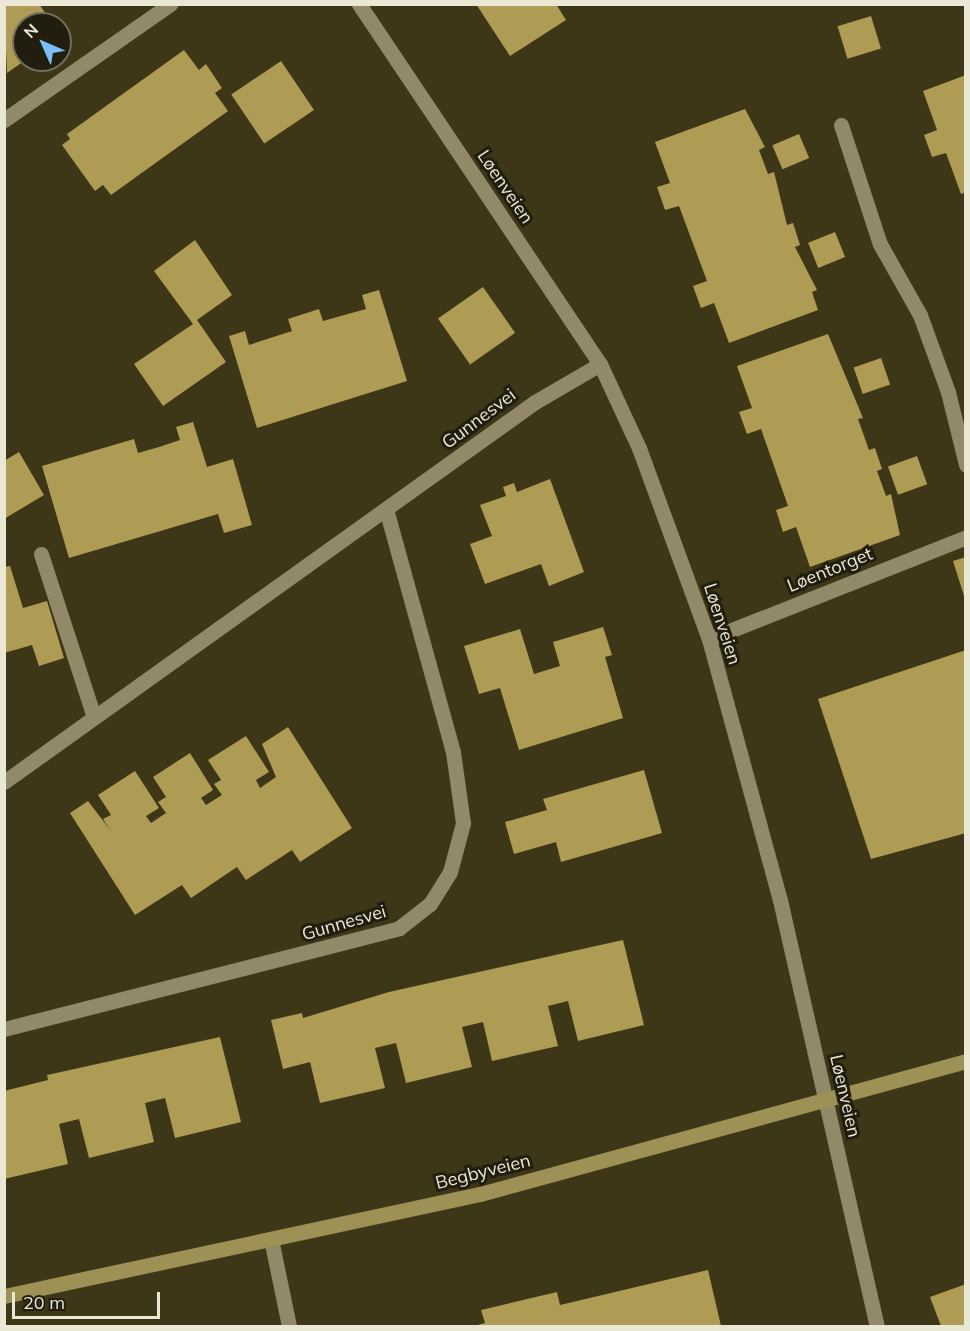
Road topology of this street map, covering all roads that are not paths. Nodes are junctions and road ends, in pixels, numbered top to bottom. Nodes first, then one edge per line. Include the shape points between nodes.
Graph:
1 (170, 4) edge
2 (359, 4) edge
3 (4, 120) edge
4 (841, 125) dead end
5 (600, 364) junction
6 (966, 465) edge
7 (387, 512) junction
8 (966, 537) edge
9 (41, 554) dead end
10 (709, 639) junction
11 (94, 717) junction
12 (4, 782) edge
13 (4, 1029) edge
14 (966, 1061) edge
15 (826, 1100) junction
16 (271, 1239) junction
17 (4, 1296) edge
18 (289, 1326) edge
19 (877, 1326) edge

1 - 3 street
2 - 5 street, Løenveien
4 - 6 street via 880,243 920,315 948,392
5 - 7 street, Gunnesvei via 535,402
5 - 10 street, Løenveien via 639,448
7 - 11 street, Gunnesvei
7 - 13 street, Gunnesvei via 453,752 463,823 450,872 430,904 399,928
8 - 10 street, Løentorget
9 - 11 street
10 - 15 street, Løenveien via 786,923
11 - 12 street, Gunnesvei
14 - 15 street, Begbyveien
15 - 16 street, Begbyveien via 480,1194
15 - 19 street, Løenveien
16 - 17 street, Begbyveien
16 - 18 street

